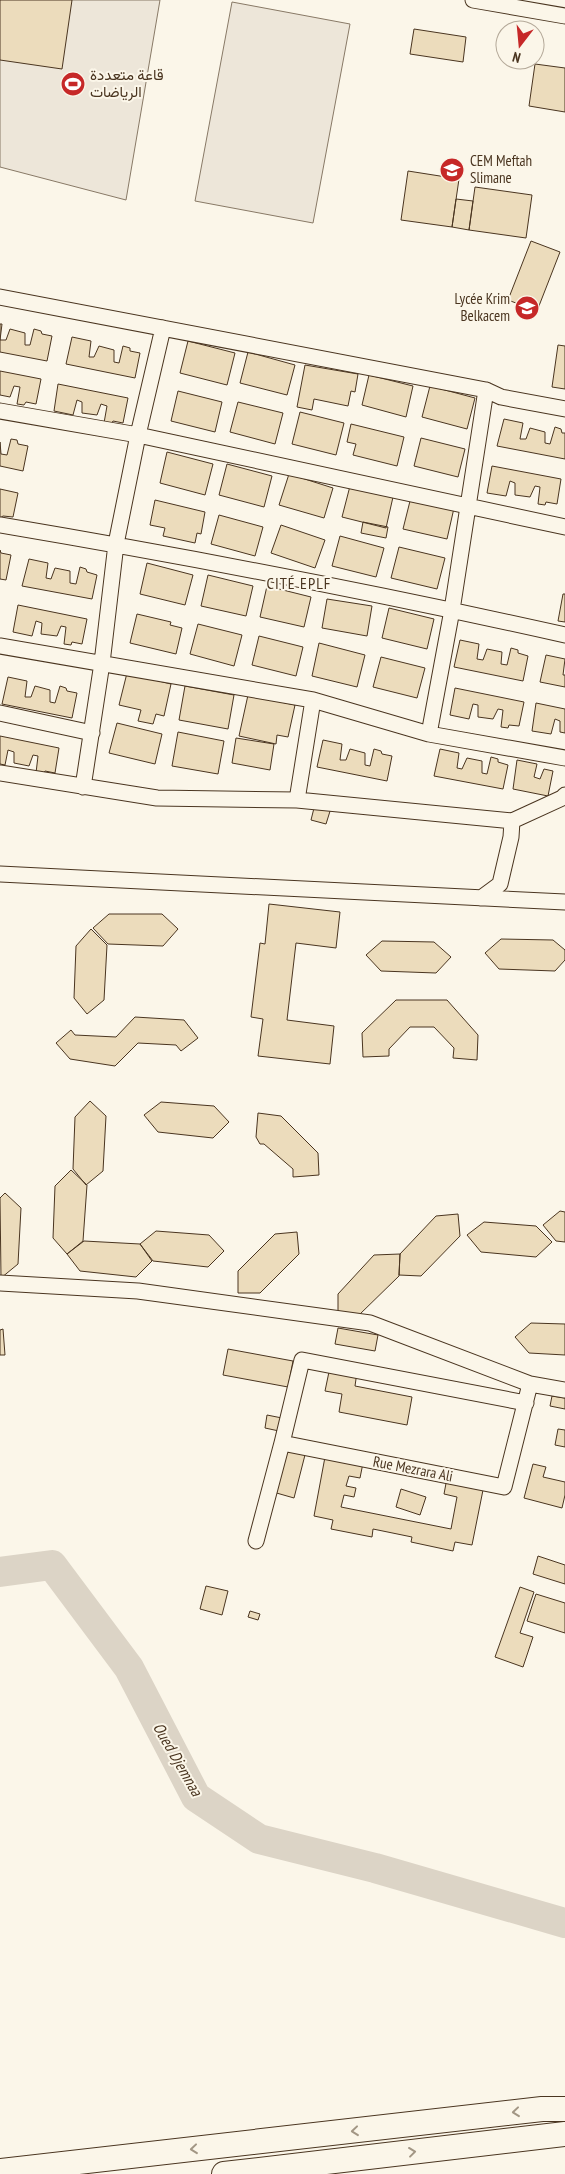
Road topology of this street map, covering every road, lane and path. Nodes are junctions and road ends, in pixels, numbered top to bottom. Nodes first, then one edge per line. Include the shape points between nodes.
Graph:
1 (473, 0) edge
2 (565, 16) edge
3 (0, 296) edge
4 (163, 328) junction
5 (486, 390) junction
6 (565, 409) edge
7 (0, 411) edge
8 (138, 435) junction
9 (468, 505) junction
10 (0, 525) edge
11 (565, 527) edge
12 (116, 544) junction
13 (452, 610) junction
14 (565, 636) edge
15 (0, 646) edge
16 (102, 663) junction
17 (313, 700) junction
18 (0, 713) edge
19 (92, 733) junction
20 (429, 734) junction
21 (565, 758) edge
22 (0, 773) edge
23 (83, 786) junction
24 (565, 795) edge
25 (297, 800) junction
26 (512, 821) junction
27 (0, 874) edge
28 (481, 898) junction
29 (565, 902) edge
30 (0, 1283) edge
31 (530, 1384) junction
32 (565, 1390) edge
33 (526, 1403) junction
34 (282, 1443) junction
35 (256, 1542) dead end
36 (565, 2109) edge
37 (565, 2134) edge
38 (0, 2171) edge
39 (224, 2174) edge

1 - 2 street
3 - 4 street
4 - 5 street
4 - 8 street
5 - 6 street via 501,397
5 - 9 street
7 - 8 street
8 - 9 street
8 - 12 street
9 - 11 street
9 - 13 street
10 - 12 street
12 - 13 street
12 - 16 street
13 - 14 street
13 - 20 street
15 - 16 street
16 - 17 street
16 - 19 street
17 - 20 street
17 - 25 street
18 - 19 street
19 - 23 street
20 - 21 street
22 - 23 street
23 - 25 street via 158,798
24 - 26 street
25 - 26 street
26 - 28 street via 500,884
27 - 28 street
28 - 29 street
30 - 31 street via 138,1291 370,1323
31 - 32 street
31 - 33 street, Rue Mezrara Ali
33 - 34 street, Rue Mezrara Ali via 504,1487
33 - 34 street via 302,1360
34 - 35 street
36 -> 38 main road via 532,2110
39 -> 37 main road

